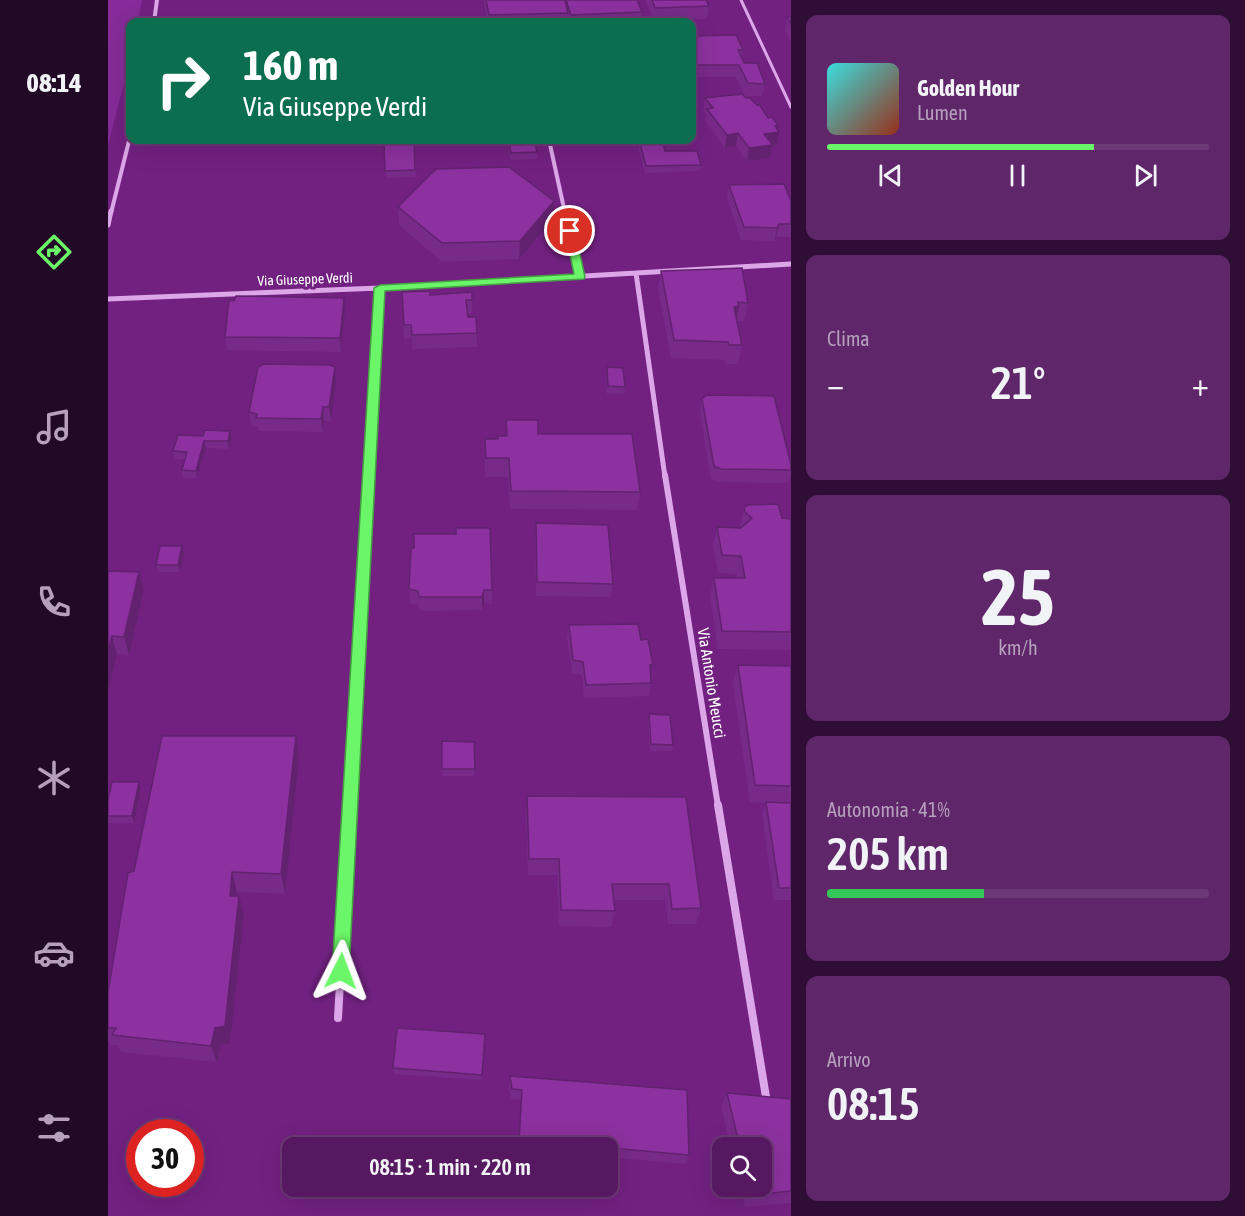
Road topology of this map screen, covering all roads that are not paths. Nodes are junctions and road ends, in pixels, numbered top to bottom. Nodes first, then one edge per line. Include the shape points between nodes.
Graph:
1 (157, 0) edge
2 (741, 0) edge
3 (155, 18) edge
4 (790, 107) edge
5 (128, 144) edge
6 (550, 144) edge
7 (108, 225) edge
8 (790, 264) edge
9 (636, 273) junction
10 (580, 277) junction
11 (380, 288) junction
12 (108, 299) edge
13 (338, 1018) dead end
14 (766, 1097) edge

1 - 3 street
2 - 4 lane
5 - 7 street
6 - 10 street
8 - 9 street, Via Giuseppe Verdi
9 - 10 street, Via Giuseppe Verdi
9 - 14 street, Via Antonio Meucci via 668,500
10 - 11 street, Via Giuseppe Verdi
11 - 12 street, Via Giuseppe Verdi
11 - 13 street

